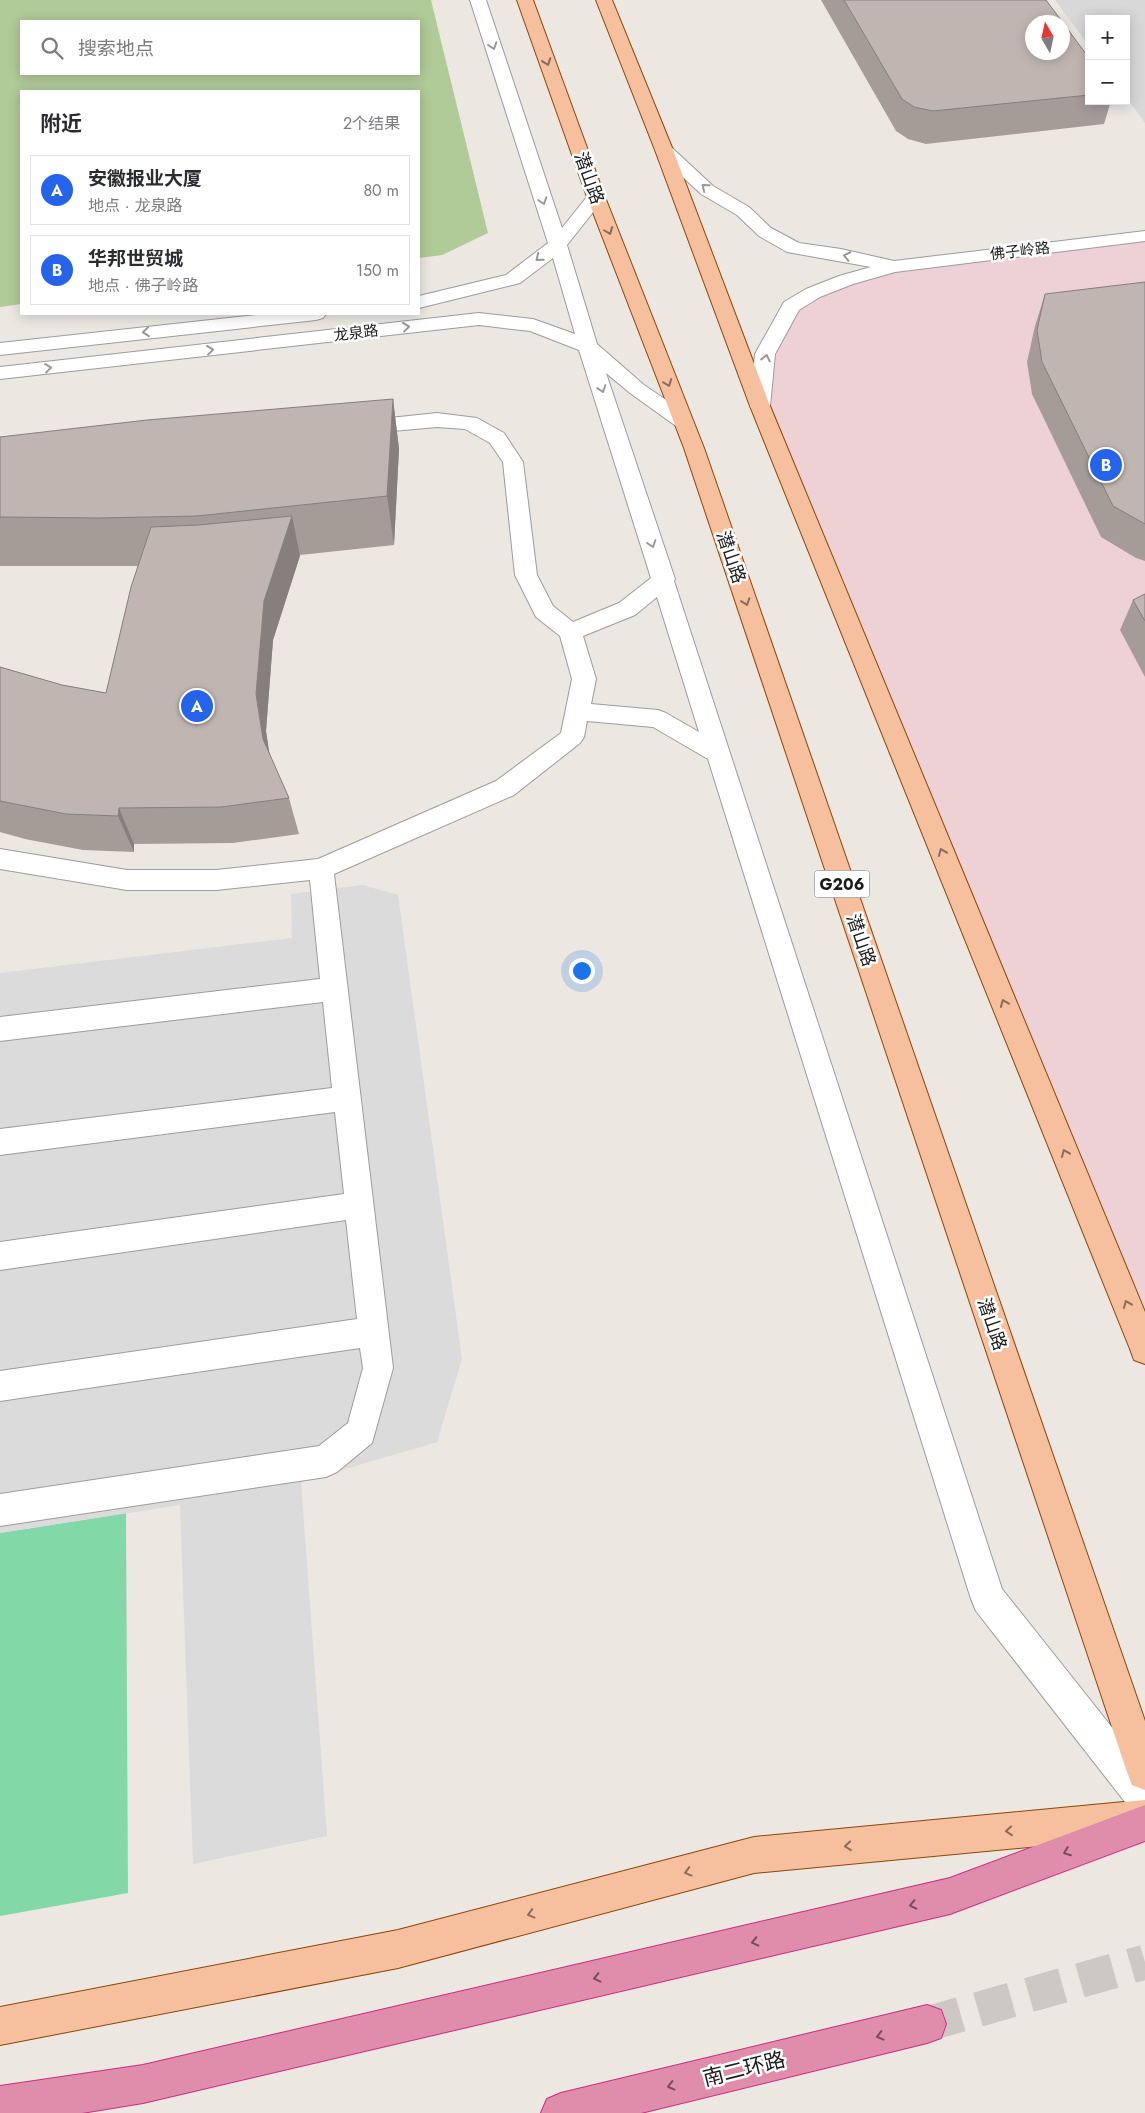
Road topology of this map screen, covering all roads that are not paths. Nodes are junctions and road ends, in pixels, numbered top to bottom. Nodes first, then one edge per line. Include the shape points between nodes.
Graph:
1 (478, 0) edge
2 (525, 0) edge
3 (604, 0) edge
4 (664, 150) junction
5 (596, 197) junction
6 (1145, 236) edge
7 (558, 245) junction
8 (894, 266) junction
9 (420, 302) edge
10 (307, 315) edge
11 (588, 346) junction
12 (0, 348) edge
13 (0, 374) edge
14 (760, 406) junction
15 (683, 421) junction
16 (344, 429) edge
17 (664, 580) junction
18 (570, 632) junction
19 (577, 711) junction
20 (720, 755) junction
21 (0, 859) edge
22 (321, 869) junction
23 (335, 989) junction
24 (0, 1029) edge
25 (347, 1098) junction
26 (0, 1142) edge
27 (359, 1206) junction
28 (0, 1256) edge
29 (374, 1331) junction
30 (1145, 1349) edge
31 (0, 1386) edge
32 (0, 1510) edge
33 (1145, 1772) edge
34 (1145, 1798) edge
35 (1145, 1818) edge
36 (1145, 1823) edge
37 (927, 2024) tunnel mouth
38 (0, 2026) edge
39 (0, 2106) edge
40 (561, 2113) edge

1 -> 7 street
2 -> 5 main road, 潜山路 / G206
3 - 4 main road
8 -> 4 street via 794,248 765,232 743,211 707,190
4 - 14 main road
5 - 7 street
5 -> 15 main road, 潜山路 / G206
6 - 8 street, 佛子岭路
7 -> 9 street via 514,279
7 - 11 street
14 -> 8 street via 765,354 791,306 846,280
10 -> 12 street, 龙泉路
13 -> 11 street, 龙泉路 via 479,319 534,325
11 - 15 street, 龙泉路 via 637,389
11 -> 17 street
30 -> 14 main road
15 -> 33 main road, 潜山路 / G206
16 - 18 street via 437,420 470,423 497,438 513,462 526,575 544,611
17 - 18 street via 627,609
17 - 20 street
18 - 19 street via 584,679
19 - 20 street via 658,719
19 - 22 street via 572,737 505,788
20 - 34 street via 988,1599
21 - 22 street via 127,880 216,880
22 - 23 street
23 - 24 street
23 - 25 street
25 - 26 street
25 - 27 street
27 - 28 street
27 - 29 street
29 - 31 street
29 - 32 street via 378,1368 361,1432 326,1461
35 -> 38 main road via 754,1855 398,1949
36 -> 39 highway via 950,1896 143,2084
37 -> 40 highway, 南二环路

